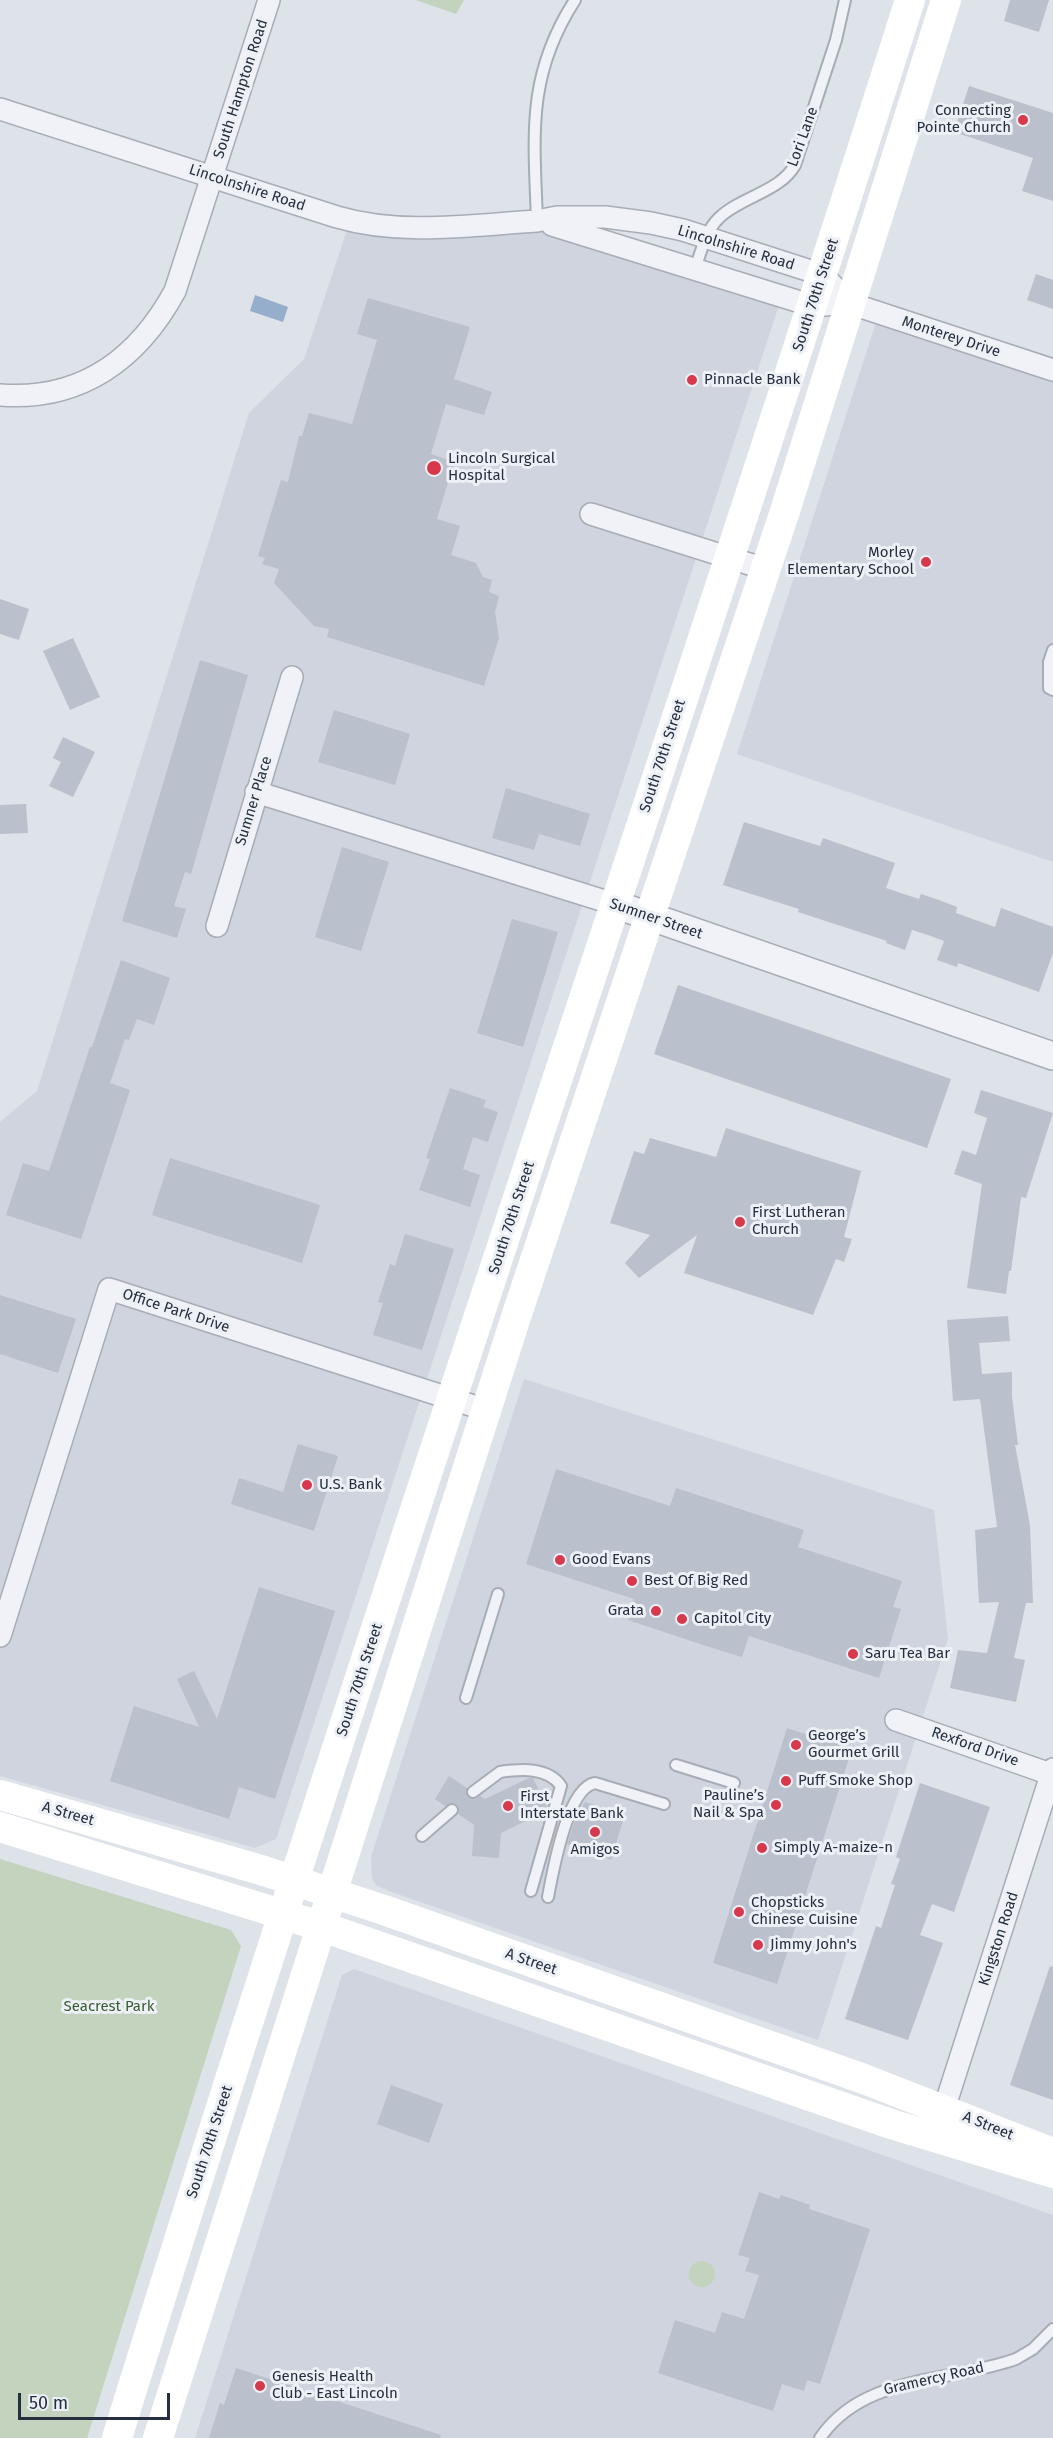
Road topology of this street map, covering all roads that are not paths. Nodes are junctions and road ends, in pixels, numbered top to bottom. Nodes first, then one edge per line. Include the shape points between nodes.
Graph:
1 (269, 0) edge
2 (574, 0) edge
3 (845, 0) edge
4 (910, 0) edge
5 (946, 0) edge
6 (0, 109) edge
7 (213, 177) junction
8 (537, 221) junction
9 (707, 238) junction
10 (695, 269) junction
11 (823, 275) junction
12 (849, 303) junction
13 (813, 306) junction
14 (1053, 370) edge
15 (0, 395) edge
16 (591, 514) dead end
17 (728, 557) junction
18 (765, 569) junction
19 (1053, 650) edge
20 (292, 677) dead end
21 (1053, 690) edge
22 (256, 792) junction
23 (614, 904) junction
24 (648, 916) junction
25 (217, 926) dead end
26 (1053, 1056) edge
27 (452, 1399) junction
28 (486, 1410) junction
29 (498, 1594) dead end
30 (0, 1636) edge
31 (466, 1698) dead end
32 (896, 1720) dead end
33 (676, 1765) dead end
34 (1052, 1773) edge
35 (734, 1783) dead end
36 (474, 1792) dead end
37 (0, 1795) edge
38 (664, 1804) dead end
39 (452, 1810) dead end
40 (0, 1827) edge
41 (422, 1836) dead end
42 (294, 1881) junction
43 (531, 1891) dead end
44 (331, 1893) junction
45 (548, 1897) dead end
46 (284, 1914) junction
47 (320, 1926) junction
48 (944, 2109) junction
49 (1053, 2153) edge
50 (1053, 2173) edge
51 (1053, 2329) edge
52 (117, 2438) edge
53 (158, 2438) edge
54 (820, 2438) edge

1 - 7 street, South Hampton Road
2 - 8 lane via 555,33 538,83 533,124
3 - 9 lane, Lori Lane via 836,40 792,170 726,211
4 - 11 main road, South 70th Street
5 - 12 main road
6 - 7 street, Lincolnshire Road
7 - 8 street, Lincolnshire Road via 379,227
7 - 15 street, South Hampton Road via 175,291 160,319 139,344 92,378 68,387 42,394
8 - 9 street, Lincolnshire Road via 557,217 623,219
8 - 10 street, Lincolnshire Road
9 - 10 lane, Lori Lane
9 - 11 street, Lincolnshire Road
10 - 13 street, Lincolnshire Road
11 - 12 street, Lincolnshire Road
11 - 13 main road, South 70th Street
12 - 13 street, Lincolnshire Road
12 - 14 street, Monterey Drive
12 - 18 main road
13 - 17 main road, South 70th Street
16 - 17 street
17 - 18 street
17 - 23 main road, South 70th Street
18 - 24 main road
19 - 21 lane via 1049,662 1049,688
20 - 22 street, Sumner Place
22 - 23 street, Sumner Street
22 - 25 street, Sumner Place
23 - 24 street, Sumner Street
23 - 27 main road, South 70th Street
24 - 26 street, Sumner Street
24 - 28 main road
27 - 28 street, Office Park Drive
27 - 30 street, Office Park Drive via 109,1289
27 - 42 main road, South 70th Street
28 - 44 main road
29 - 31 lane
32 - 34 street, Rexford Drive
33 - 35 lane
34 - 48 street, Kingston Road
36 - 43 lane via 500,1772 530,1770 557,1780 561,1786
37 - 42 main road, A Street
38 - 45 lane via 596,1783 584,1787 573,1803
39 - 41 lane
40 - 46 main road, A Street
42 - 44 main road, A Street
42 - 46 main road, South 70th Street
44 - 47 main road
44 - 48 main road, A Street
46 - 47 main road, A Street
46 - 52 main road, South 70th Street
47 - 50 main road, A Street via 891,2124
47 - 53 main road
48 - 49 main road, A Street
51 - 54 lane, Gramercy Road via 1016,2359 866,2397 831,2423

